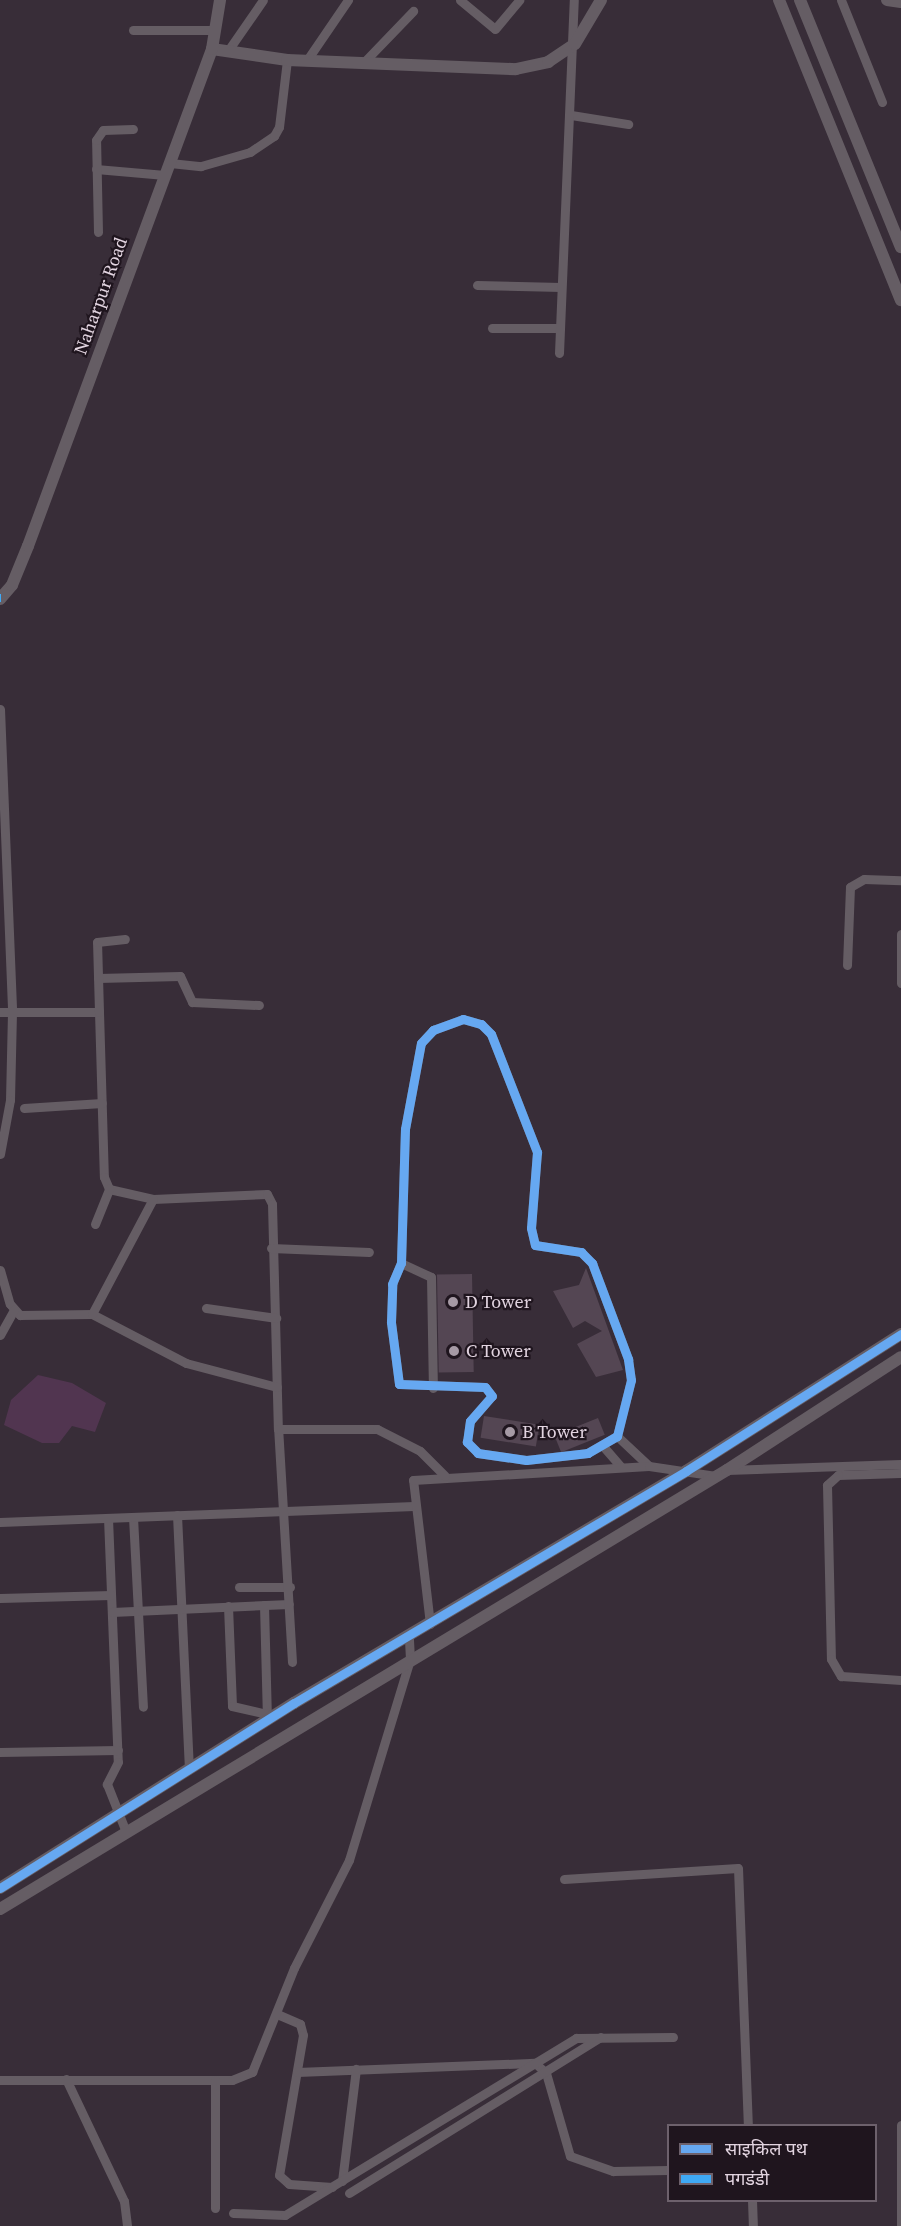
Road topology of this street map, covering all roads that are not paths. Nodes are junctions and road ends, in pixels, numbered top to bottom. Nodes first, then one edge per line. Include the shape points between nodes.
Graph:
1 (220, 0) edge
2 (263, 0) edge
3 (348, 0) edge
4 (460, 0) edge
5 (519, 0) edge
6 (574, 0) edge
7 (601, 0) edge
8 (779, 0) edge
9 (800, 0) edge
10 (840, 0) edge
11 (887, 0) edge
12 (901, 2) edge
13 (413, 11) dead end
14 (134, 30) dead end
15 (215, 30) junction
16 (575, 44) junction
17 (212, 49) junction
18 (227, 52) junction
19 (287, 60) junction
20 (307, 60) junction
21 (364, 62) junction
22 (882, 102) dead end
23 (571, 115) junction
24 (628, 124) dead end
25 (133, 129) dead end
26 (170, 163) junction
27 (96, 169) junction
28 (165, 175) junction
29 (98, 232) dead end
30 (901, 247) edge
31 (477, 285) dead end
32 (561, 287) junction
33 (901, 300) edge
34 (492, 328) dead end
35 (560, 328) junction
36 (559, 353) dead end
37 (0, 598) edge
38 (0, 709) edge
39 (901, 880) edge
40 (901, 934) edge
41 (125, 939) dead end
42 (847, 965) dead end
43 (98, 978) junction
44 (901, 983) edge
45 (259, 1005) dead end
46 (0, 1012) edge
47 (12, 1012) junction
48 (99, 1012) junction
49 (0, 1097) edge
50 (10, 1100) junction
51 (102, 1103) junction
52 (24, 1108) dead end
53 (0, 1154) edge
54 (109, 1190) junction
55 (153, 1199) junction
56 (95, 1224) dead end
57 (271, 1248) junction
58 (369, 1252) dead end
59 (401, 1263) junction
60 (0, 1270) edge
61 (206, 1308) dead end
62 (14, 1311) junction
63 (92, 1314) junction
64 (276, 1318) junction
65 (901, 1334) edge
66 (0, 1335) edge
67 (901, 1357) edge
68 (278, 1387) junction
69 (433, 1388) junction
70 (278, 1430) junction
71 (617, 1436) junction
72 (602, 1445) junction
73 (901, 1464) edge
74 (649, 1466) junction
75 (621, 1467) junction
76 (686, 1471) junction
77 (722, 1473) junction
78 (901, 1473) edge
79 (445, 1476) junction
80 (414, 1506) junction
81 (286, 1510) junction
82 (177, 1515) junction
83 (133, 1517) junction
84 (108, 1518) junction
85 (0, 1522) edge
86 (239, 1587) dead end
87 (290, 1587) junction
88 (111, 1595) junction
89 (0, 1598) edge
90 (289, 1604) junction
91 (264, 1605) junction
92 (228, 1606) junction
93 (180, 1608) junction
94 (138, 1610) junction
95 (112, 1612) junction
96 (430, 1624) junction
97 (409, 1637) junction
98 (410, 1659) junction
99 (292, 1662) dead end
100 (901, 1680) edge
101 (143, 1707) dead end
102 (267, 1717) junction
103 (118, 1750) junction
104 (0, 1752) edge
105 (189, 1768) junction
106 (118, 1817) junction
107 (126, 1832) junction
108 (564, 1879) dead end
109 (0, 1888) edge
110 (0, 1909) edge
111 (277, 2014) junction
112 (601, 2037) junction
113 (673, 2037) dead end
114 (535, 2063) junction
115 (356, 2069) junction
116 (297, 2072) junction
117 (546, 2073) junction
118 (66, 2079) junction
119 (0, 2080) edge
120 (215, 2080) junction
121 (748, 2124) edge
122 (901, 2125) edge
123 (667, 2170) edge
124 (342, 2181) junction
125 (332, 2187) junction
126 (349, 2193) dead end
127 (752, 2202) edge
128 (215, 2208) dead end
129 (233, 2213) dead end
130 (127, 2226) edge
131 (753, 2226) edge
132 (901, 2226) edge

1 - 15 street, Naharpur Road
2 - 18 street
3 - 20 street
4 - 5 street via 495,29
6 - 16 street
7 - 16 street
8 - 33 street
9 - 30 street
10 - 22 street
11 - 12 street
13 - 21 street
14 - 15 street
15 - 17 street, Naharpur Road
16 - 21 street via 548,62 516,69
16 - 23 street
17 - 18 street
17 - 26 street, Naharpur Road
18 - 19 street
19 - 20 street
19 - 26 street via 279,127 273,136 250,152 201,165
20 - 21 street
23 - 24 street
23 - 32 street
25 - 27 street via 99,133
26 - 28 street, Naharpur Road
27 - 28 street
27 - 29 street
28 - 37 street, Naharpur Road via 28,546 12,585
31 - 32 street
32 - 35 street
34 - 35 street
35 - 36 street
38 - 47 street
39 - 42 street via 864,879 850,887
40 - 44 street
41 - 43 street via 97,942
43 - 45 street via 180,976 192,1002
43 - 48 street
46 - 47 street
47 - 48 street
47 - 50 street
48 - 51 street
49 - 50 street
50 - 53 street
51 - 52 street
51 - 54 street via 104,1177
54 - 55 street
54 - 56 street
55 - 57 street via 267,1194 273,1204
55 - 63 street
57 - 58 street
57 - 64 street
59 - 69 street via 432,1277
59 - 69 street via 392,1284 391,1322 399,1384
59 - 71 street via 405,1128 421,1043 433,1030 463,1019 481,1024 491,1034 537,1152 531,1228 535,1245 581,1252 592,1263 628,1359 631,1380
60 - 62 street
61 - 64 street
62 - 63 street via 29,1317
62 - 66 street
63 - 68 street via 210,1373
64 - 68 street
65 - 76 street
67 - 77 street
68 - 70 street
69 - 72 street via 485,1386 492,1396 470,1421 467,1442 478,1453 562,1459
70 - 79 street via 377,1430 420,1451
70 - 81 street
71 - 72 street
71 - 74 street
72 - 75 street
73 - 77 street
74 - 75 street
74 - 76 street
75 - 79 street
76 - 77 street
76 - 96 street
77 - 98 street
78 - 100 street via 838,1475 827,1485 831,1659 836,1671
79 - 80 street via 413,1479
80 - 81 street
80 - 96 street via 427,1574
81 - 82 street
81 - 87 street
82 - 83 street
82 - 93 street
83 - 84 street
83 - 94 street
84 - 85 street
84 - 88 street
86 - 87 street
87 - 90 street
88 - 89 street
88 - 95 street
90 - 91 street
90 - 99 street
91 - 92 street
91 - 102 street
92 - 93 street
92 - 102 street via 232,1706
93 - 94 street
93 - 105 street
94 - 95 street
94 - 101 street
95 - 103 street
96 - 97 street
97 - 98 street
97 - 102 street
98 - 107 street
98 - 111 street via 349,1860
102 - 105 street
103 - 104 street
103 - 106 street via 117,1766 107,1784
105 - 106 street
106 - 107 street
106 - 109 street
107 - 110 street
108 - 121 street via 738,1868
111 - 116 street via 303,2027
111 - 120 street via 252,2072
112 - 113 street
112 - 114 street via 576,2038
112 - 117 street
114 - 115 street
114 - 117 street
114 - 124 street
115 - 116 street
115 - 124 street
116 - 125 street via 279,2175 289,2184
117 - 123 street via 570,2156 613,2171
117 - 126 street
118 - 119 street
118 - 120 street
118 - 130 street via 124,2201
120 - 128 street
122 - 132 street
124 - 125 street
125 - 129 street via 285,2215
127 - 131 street

